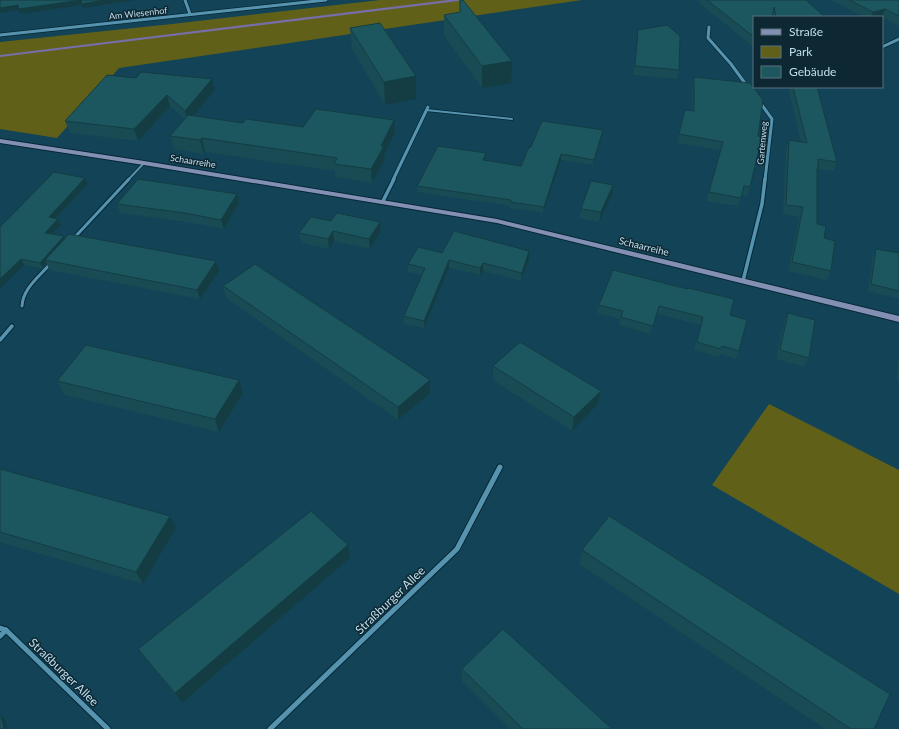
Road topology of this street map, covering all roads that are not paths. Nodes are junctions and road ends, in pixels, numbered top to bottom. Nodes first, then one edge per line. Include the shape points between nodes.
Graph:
1 (185, 0) edge
2 (326, 0) edge
3 (190, 14) junction
4 (708, 27) dead end
5 (0, 34) edge
6 (899, 40) edge
7 (883, 47) edge
8 (749, 88) edge
9 (754, 95) edge
10 (427, 108) joint
11 (512, 119) dead end
12 (0, 141) edge
13 (144, 162) junction
14 (383, 201) junction
15 (73, 240) edge
16 (52, 262) edge
17 (742, 281) junction
18 (22, 306) dead end
19 (899, 319) edge
20 (12, 326) dead end
21 (0, 340) edge
22 (500, 467) dead end
23 (0, 628) edge
24 (6, 630) junction
25 (0, 636) edge
26 (108, 729) edge
27 (270, 729) edge

1 - 3 street
2 - 3 street, Am Wiesenhof
3 - 5 street, Am Wiesenhof
4 - 8 street via 708,38
6 - 7 street
9 - 17 street, Gartenweg via 772,119 762,204
10 - 11 lane
10 - 14 street
12 - 13 main road, Schaarreihe
13 - 14 main road, Schaarreihe
13 - 15 lane
14 - 17 main road, Schaarreihe via 497,221
16 - 18 lane via 25,292 21,300
17 - 19 main road, Schaarreihe
20 - 21 street
22 - 27 street, Straßburger Allee via 457,549
23 - 24 street, Straßburger Allee
24 - 25 street
24 - 26 street, Straßburger Allee

